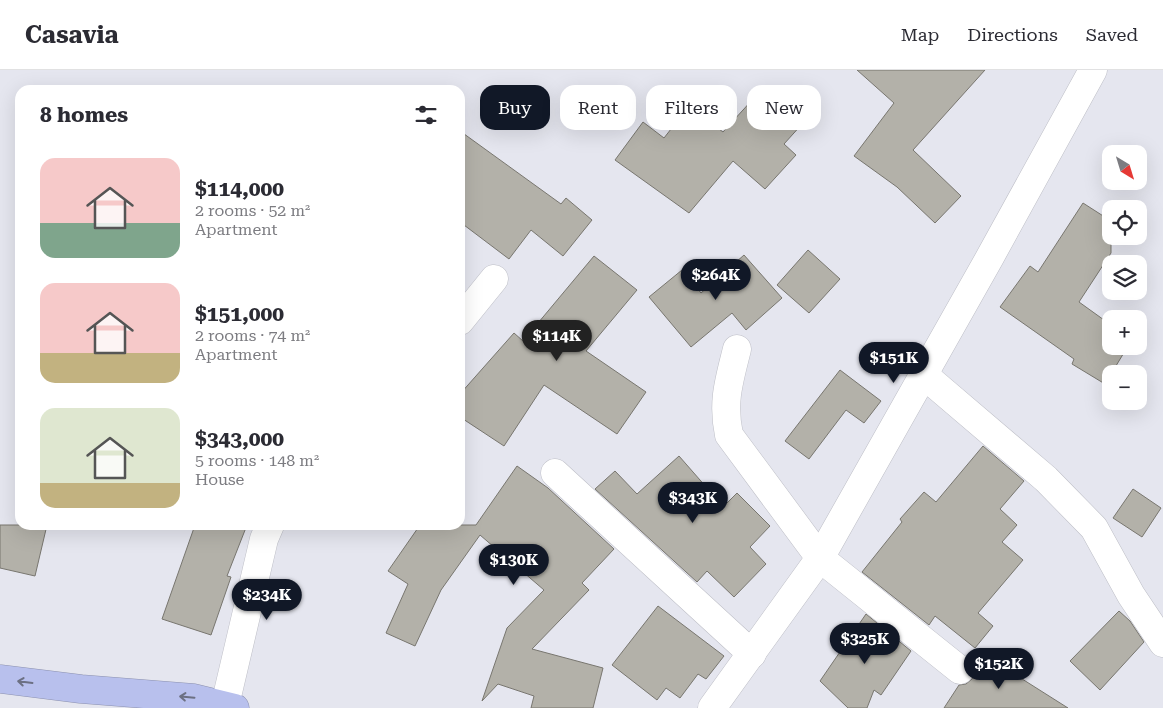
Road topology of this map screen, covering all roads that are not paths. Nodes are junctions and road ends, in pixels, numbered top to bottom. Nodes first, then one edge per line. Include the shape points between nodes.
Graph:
1 (1093, 70) edge
2 (494, 279) dead end
3 (465, 317) edge
4 (737, 349) dead end
5 (924, 375) junction
6 (555, 472) dead end
7 (268, 530) edge
8 (820, 558) junction
9 (1163, 643) edge
10 (752, 654) junction
11 (960, 670) dead end
12 (0, 679) edge
13 (230, 706) edge
14 (712, 708) edge

1 - 5 street
2 - 3 street
4 - 8 street via 726,394 729,435
5 - 8 street
5 - 9 street via 1046,479 1094,528 1131,595
6 - 10 street
7 - 13 street
8 - 10 street
8 - 11 street
10 - 14 street
13 -> 12 highway via 194,698

